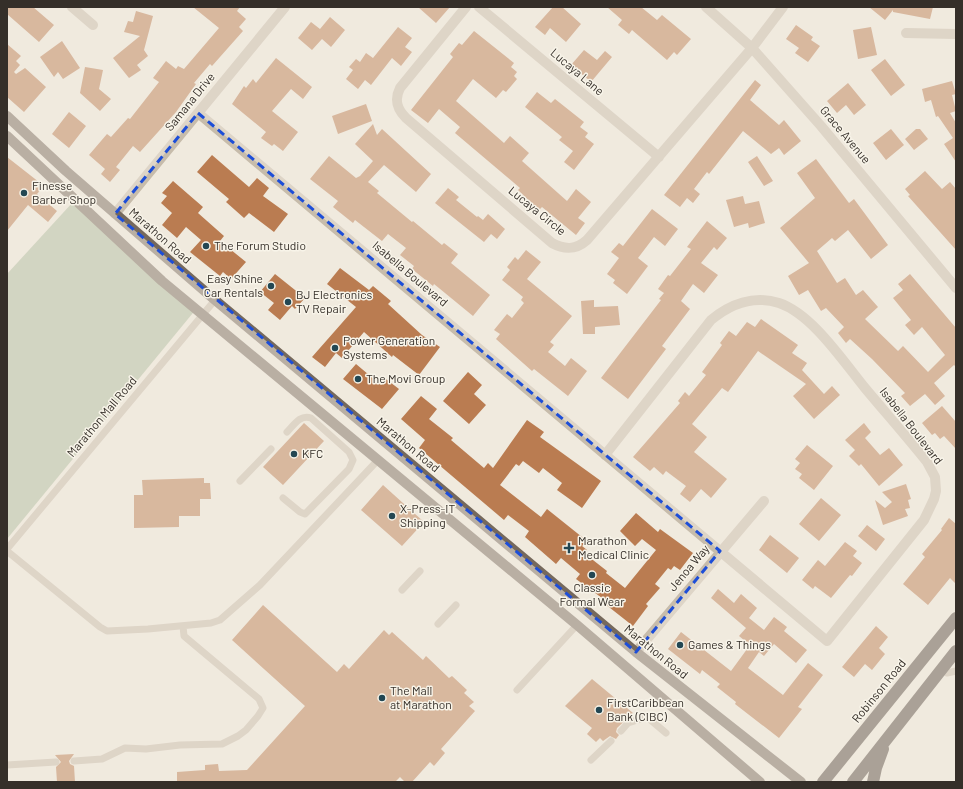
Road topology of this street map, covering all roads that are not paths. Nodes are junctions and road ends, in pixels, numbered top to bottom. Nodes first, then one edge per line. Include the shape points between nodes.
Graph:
1 (72, 7) edge
2 (466, 7) edge
3 (479, 7) edge
4 (706, 7) edge
5 (783, 7) edge
6 (281, 8) edge
7 (93, 26) dead end
8 (906, 33) dead end
9 (956, 34) edge
10 (752, 48) junction
11 (198, 113) junction
12 (8, 118) edge
13 (7, 136) edge
14 (658, 157) junction
15 (115, 214) junction
16 (956, 288) edge
17 (215, 300) junction
18 (203, 314) junction
19 (287, 432) dead end
20 (271, 449) dead end
21 (605, 455) junction
22 (378, 460) junction
23 (240, 481) dead end
24 (283, 498) dead end
25 (764, 501) dead end
26 (7, 550) edge
27 (720, 551) junction
28 (420, 571) dead end
29 (402, 590) dead end
30 (456, 605) dead end
31 (956, 618) edge
32 (438, 624) dead end
33 (578, 625) junction
34 (183, 626) junction
35 (956, 650) edge
36 (636, 652) junction
37 (941, 669) junction
38 (956, 671) edge
39 (517, 690) dead end
40 (895, 726) junction
41 (621, 731) dead end
42 (666, 733) dead end
43 (612, 741) dead end
44 (591, 760) dead end
45 (74, 761) dead end
46 (56, 762) dead end
47 (7, 765) edge
48 (760, 782) edge
49 (801, 782) edge
50 (823, 782) edge
51 (853, 782) edge
52 (873, 782) edge

1 - 7 street
2 - 14 street, Lucaya Circle via 400,88 397,106 406,118 552,243 565,249 582,244
3 - 14 street, Lucaya Lane
4 - 10 street, Grace Avenue
5 - 10 street, Lucaya Circle
6 - 11 street, Samana Drive
8 - 9 street
10 - 14 street, Lucaya Circle
10 - 16 street, Grace Avenue via 821,126
11 - 15 street, Samana Drive
11 - 21 street, Isabella Boulevard
12 - 15 main road, Marathon Road
13 - 18 main road via 162,281
15 - 17 main road, Marathon Road
17 - 18 lane, Marathon Mall Road
17 - 36 main road, Marathon Road
18 - 22 main road
18 - 26 lane, Marathon Mall Road
19 - 24 lane via 301,418 311,418 349,452 353,460 350,469 305,514
20 - 23 lane
21 - 27 street, Isabella Boulevard
21 - 27 street, Isabella Boulevard via 705,327 722,311 745,302 773,301 787,306 808,322 927,462 935,477 934,499 913,535 827,641
22 - 33 main road
22 - 34 lane via 260,585 224,618 211,623
25 - 27 street, Jenoa Way
26 - 34 lane via 103,630
27 - 36 street, Jenoa Way
28 - 29 lane
30 - 32 lane
31 - 50 highway, Robinson Road
33 - 39 lane
33 - 48 main road
34 - 45 lane via 184,636 259,699 263,708 258,716 238,736 222,744 125,748 109,757
35 - 37 highway
36 - 49 main road, Marathon Road
37 - 38 lane via 947,673
37 - 40 highway
40 - 51 highway
40 - 52 highway via 882,752
41 - 42 lane via 628,723 647,717
43 - 44 lane
46 - 47 lane

